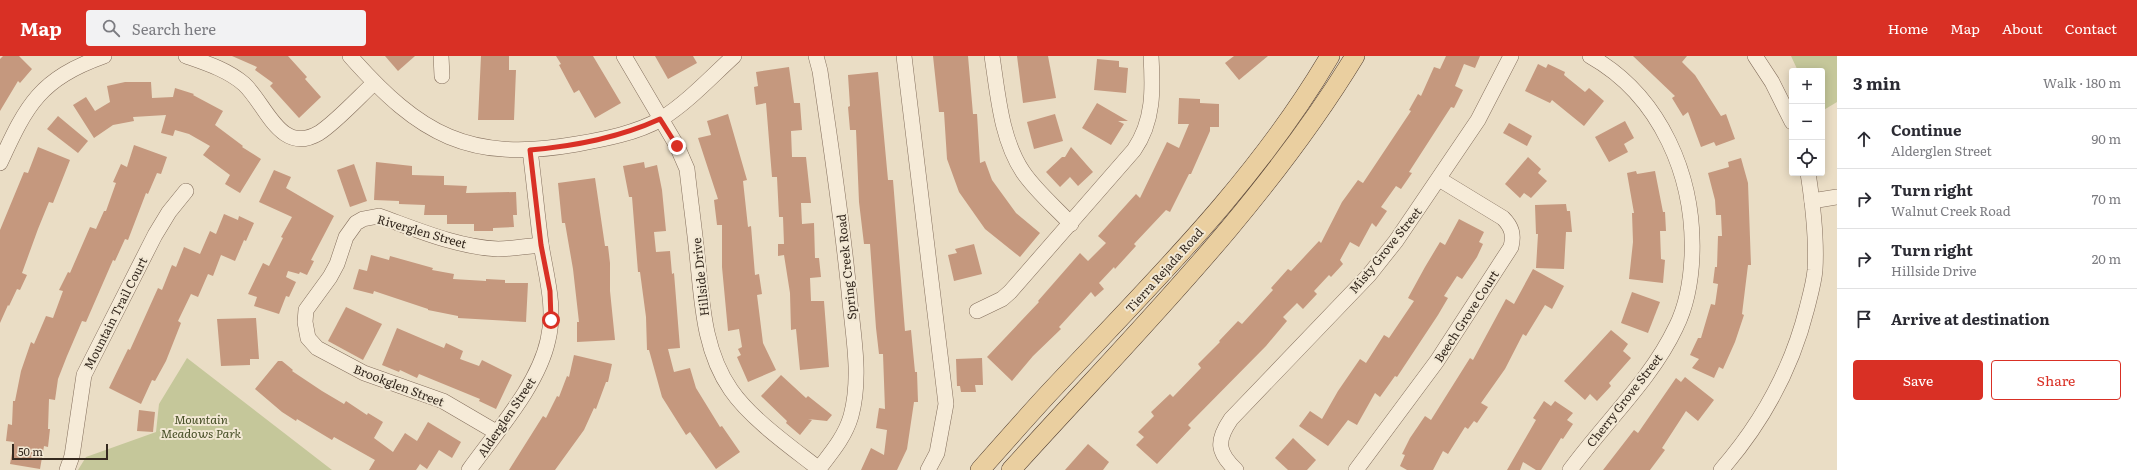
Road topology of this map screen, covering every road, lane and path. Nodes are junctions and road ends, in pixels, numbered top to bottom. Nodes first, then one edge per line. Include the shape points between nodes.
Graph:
1 (104, 56) edge
2 (186, 56) edge
3 (350, 56) edge
4 (441, 56) edge
5 (624, 56) edge
6 (734, 56) edge
7 (816, 56) edge
8 (904, 56) edge
9 (992, 56) edge
10 (1151, 56) edge
11 (1330, 56) edge
12 (1355, 56) edge
13 (1511, 56) edge
14 (1590, 56) edge
15 (1755, 56) edge
16 (442, 76) dead end
17 (374, 83) junction
18 (1789, 116) edge
19 (660, 119) junction
20 (530, 150) junction
21 (0, 163) edge
22 (1808, 176) edge
23 (1439, 179) junction
24 (186, 191) dead end
25 (1837, 197) edge
26 (1812, 201) junction
27 (1072, 224) junction
28 (541, 245) junction
29 (977, 311) dead end
30 (306, 334) joint
31 (496, 432) junction
32 (67, 470) edge
33 (470, 470) edge
34 (819, 470) edge
35 (928, 470) edge
36 (980, 470) edge
37 (1011, 470) edge
38 (1236, 470) edge
39 (1356, 470) edge
40 (1570, 470) edge
41 (1722, 470) edge

1 - 21 street via 70,70 40,94 18,124
2 - 17 street via 211,65 243,84 276,127 285,134 298,138 320,132
3 - 17 street
4 - 16 street
5 - 19 street, Hillside Drive
6 - 19 street via 682,103
7 - 34 street, Spring Creek Road via 845,251 856,366 856,390 846,432
8 - 35 street via 946,404 937,453
9 - 27 street via 1004,128 1015,158 1031,182
10 - 27 street via 1152,97 1141,141
11 - 36 main road, Tierra Rejada Road via 1242,183 1167,270 1047,394
12 - 37 main road, Tierra Rejada Road via 1261,192
13 - 23 street, Misty Grove Street via 1478,120
14 - 40 street, Cherry Grove Street via 1627,84 1655,117 1671,144 1682,172 1691,214 1692,266 1684,307 1670,338 1649,372
15 - 18 street
17 - 20 street via 415,118 453,139 477,147
19 - 20 street via 618,136
19 - 34 street, Hillside Drive via 677,146 686,169 705,326 721,374 741,403
20 - 28 street, Alderglen Street
22 - 26 street
23 - 38 street, Misty Grove Street via 1396,241 1369,274 1231,420 1223,432 1220,444 1224,457
23 - 39 street, Beech Grove Court via 1503,218 1511,227 1513,234 1511,247 1437,361
24 - 32 street, Mountain Trail Court via 155,235 84,375 72,456
25 - 26 street
26 - 41 street via 1815,221 1815,270 1797,346 1771,399 1746,440
27 - 29 street via 1010,292
28 - 30 street, Riverglen Street via 500,249 481,247 455,242 379,216 363,219 356,223 346,237 330,277 306,310
28 - 31 street, Alderglen Street via 552,306 548,341 540,364 522,396
30 - 31 street, Brookglen Street via 317,348 358,370 443,401
31 - 33 street, Alderglen Street

